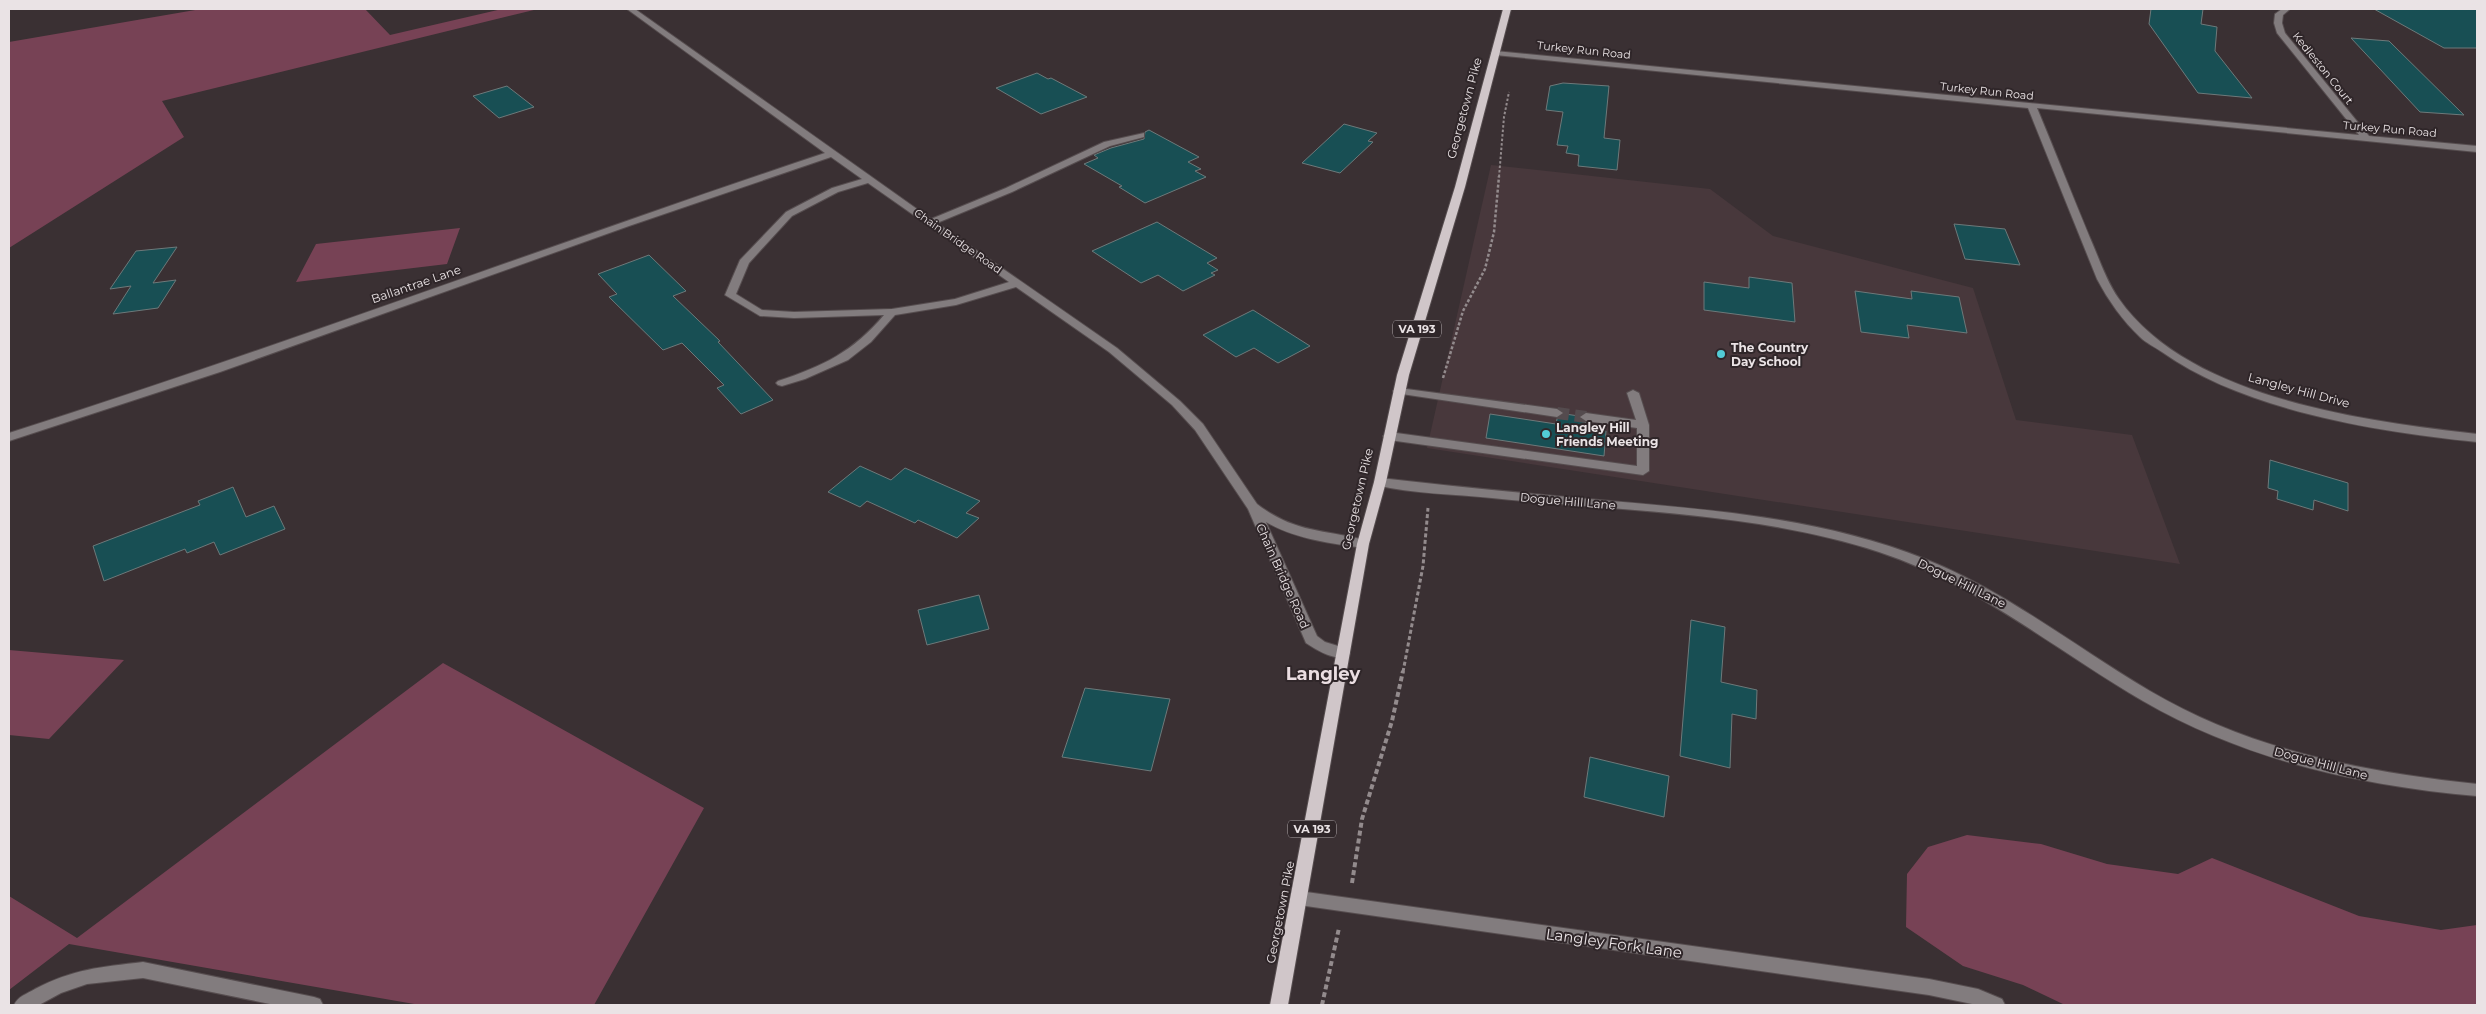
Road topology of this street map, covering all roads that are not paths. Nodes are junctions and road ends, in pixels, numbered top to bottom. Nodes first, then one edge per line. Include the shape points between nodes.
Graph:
1 (631, 9) edge
2 (1507, 9) edge
3 (2286, 9) edge
4 (1495, 53) junction
5 (2032, 107) junction
6 (1141, 135) dead end
7 (2366, 138) junction
8 (2477, 149) edge
9 (832, 154) junction
10 (870, 180) junction
11 (932, 222) junction
12 (1018, 283) junction
13 (892, 312) junction
14 (782, 383) dead end
15 (1399, 391) junction
16 (1633, 393) dead end
17 (1557, 412) tunnel mouth
18 (1586, 417) tunnel mouth
19 (1643, 425) junction
20 (9, 436) edge
21 (1389, 436) junction
22 (2477, 438) edge
23 (1380, 482) junction
24 (1253, 508) junction
25 (1363, 544) junction
26 (1343, 653) junction
27 (2477, 790) edge
28 (1299, 898) junction
29 (23, 1005) edge
30 (314, 1005) edge
31 (1279, 1005) edge
32 (1996, 1005) edge

1 - 9 street, Chain Bridge Road
2 - 4 main road, Georgetown Pike / VA 193
3 - 7 street, Kedleston Court via 2279,14 2281,33
4 - 5 street, Turkey Run Road
4 - 15 main road, Georgetown Pike / VA 193 via 1460,187
5 - 7 street, Turkey Run Road
5 - 22 street, Langley Hill Drive via 2101,277 2124,315 2155,344 2202,372 2288,404
6 - 11 street via 1107,144
7 - 8 street, Turkey Run Road
9 - 10 street, Chain Bridge Road
9 - 20 street, Ballantrae Lane via 167,387
10 - 11 street, Chain Bridge Road
10 - 13 street via 835,190 789,214 744,262 730,295 760,313
11 - 12 street, Chain Bridge Road
12 - 13 street via 956,302
12 - 24 street, Chain Bridge Road via 1112,350 1176,403 1198,427
13 - 14 street via 854,352 830,367
15 - 17 street
15 - 21 main road, Georgetown Pike / VA 193
16 - 19 street
18 - 19 street
19 - 21 street via 1643,471
21 - 23 main road, Georgetown Pike / VA 193
23 - 25 main road, Georgetown Pike / VA 193
23 - 27 street, Dogue Hill Lane via 1780,524 1866,544 1964,581 2012,608 2145,695 2235,738 2294,758 2362,775
24 - 25 street, Chain Bridge Road via 1276,524 1296,532
24 - 26 street, Chain Bridge Road via 1311,639 1320,646
25 - 26 main road, Georgetown Pike / VA 193
26 - 28 main road, Georgetown Pike / VA 193
28 - 31 main road, Georgetown Pike / VA 193
28 - 32 street, Langley Fork Lane via 1929,987 1978,997
29 - 30 street via 87,976 143,970

